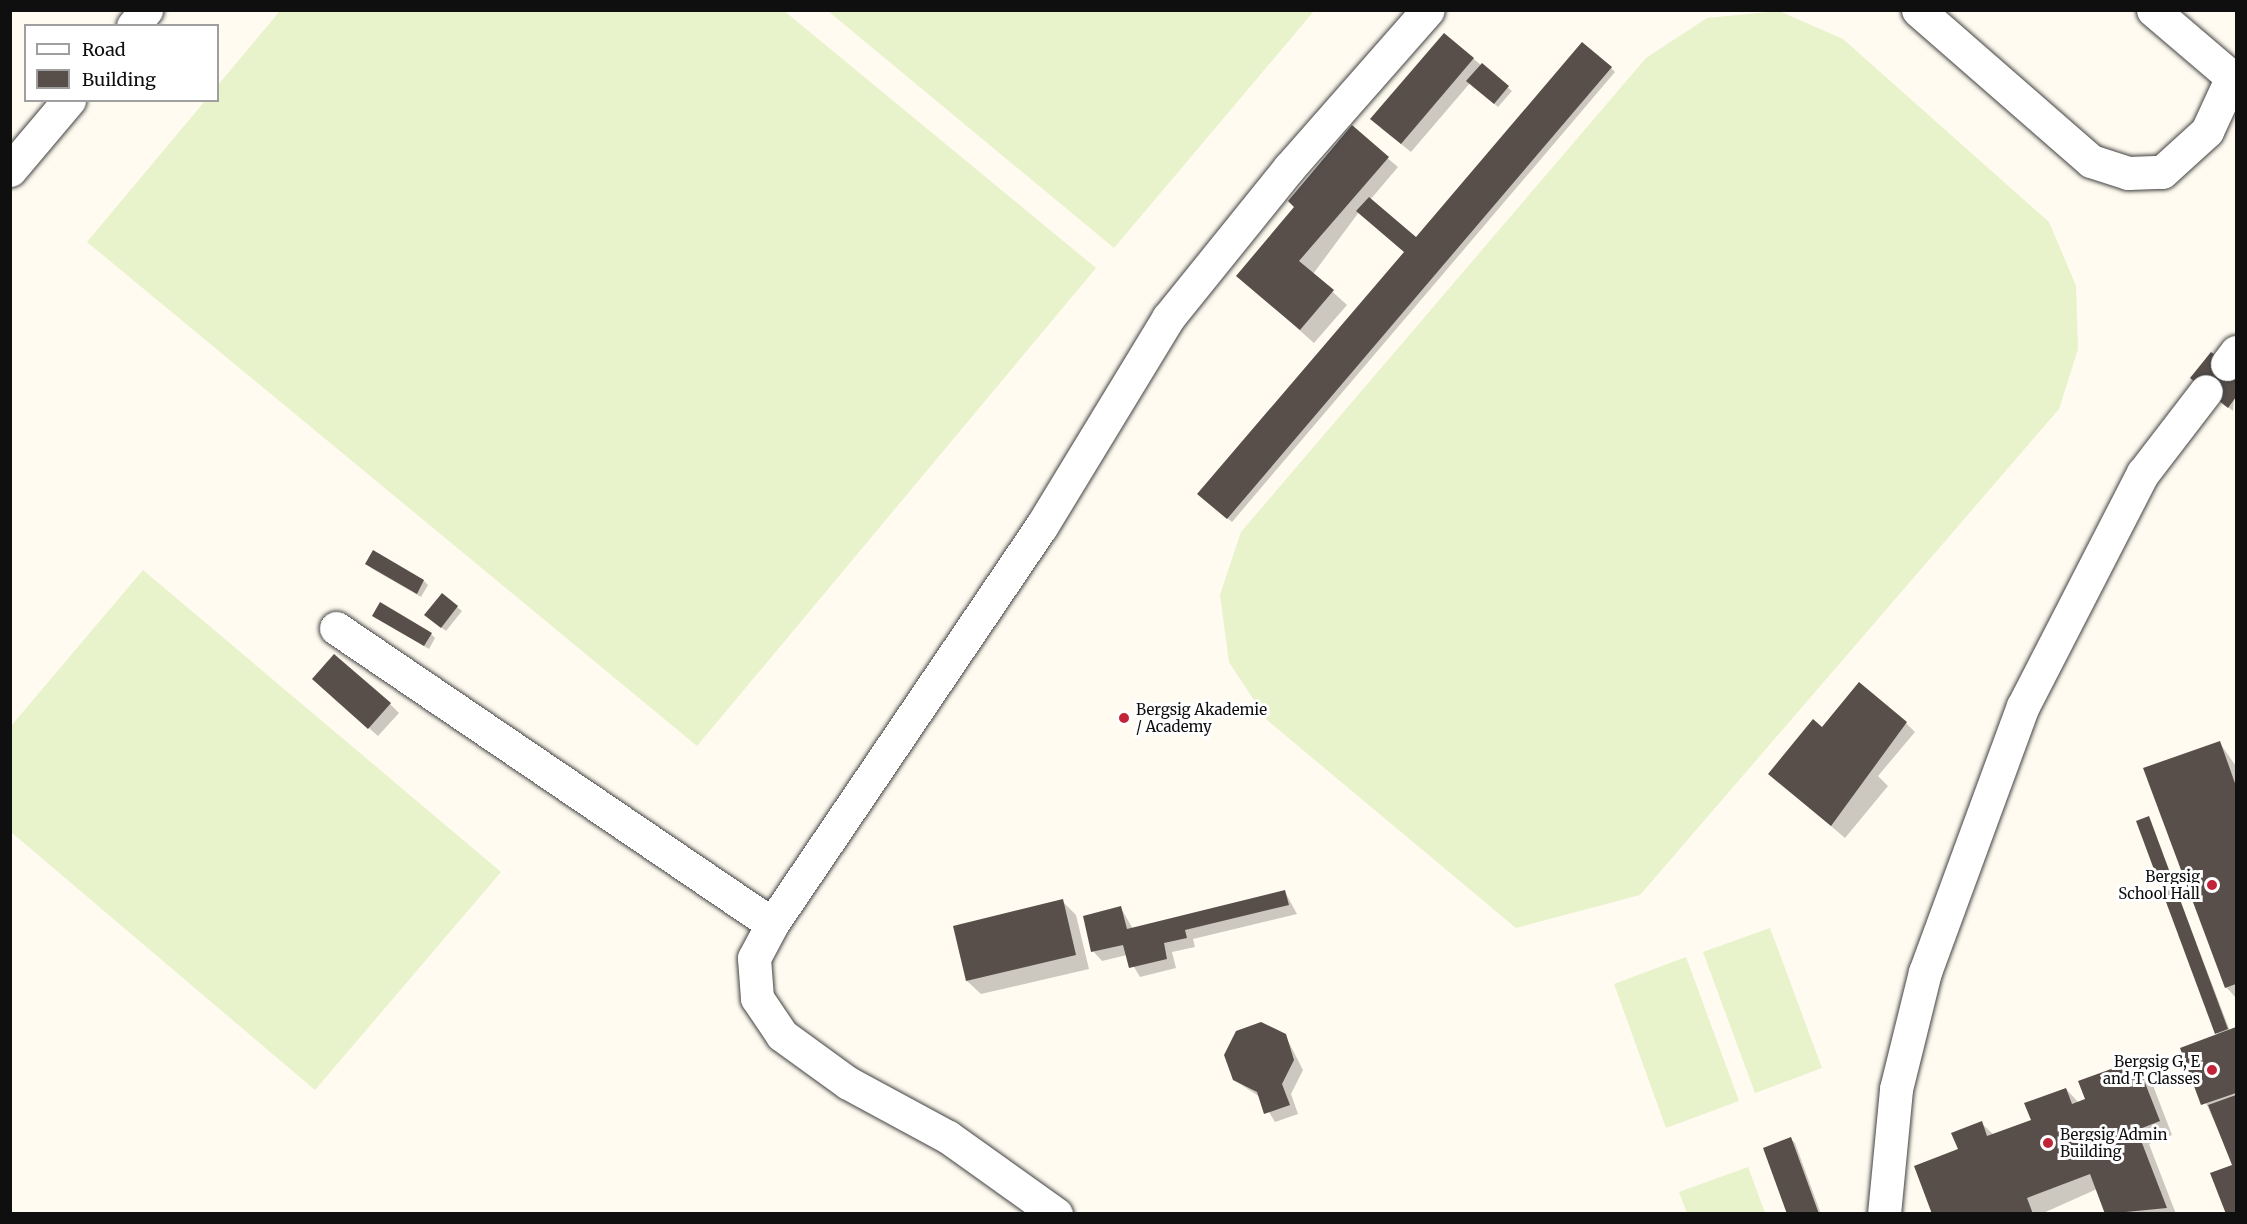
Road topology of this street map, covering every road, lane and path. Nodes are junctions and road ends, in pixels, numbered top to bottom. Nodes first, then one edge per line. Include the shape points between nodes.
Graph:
1 (146, 10) edge
2 (1428, 10) edge
3 (1918, 10) edge
4 (2153, 10) edge
5 (135, 24) edge
6 (2234, 79) edge
7 (67, 102) edge
8 (10, 170) edge
9 (2205, 391) dead end
10 (336, 628) dead end
11 (772, 924) junction
12 (1056, 1214) edge
13 (1884, 1214) edge

1 - 5 street
2 - 11 street via 1289,168 1168,318 1041,526
3 - 6 street via 2091,161 2128,173 2162,172 2207,131
4 - 6 street
7 - 8 street
9 - 13 street via 2143,472 2023,706 1926,972 1896,1089
10 - 11 street
11 - 12 street via 754,958 757,998 782,1035 849,1083 948,1137

